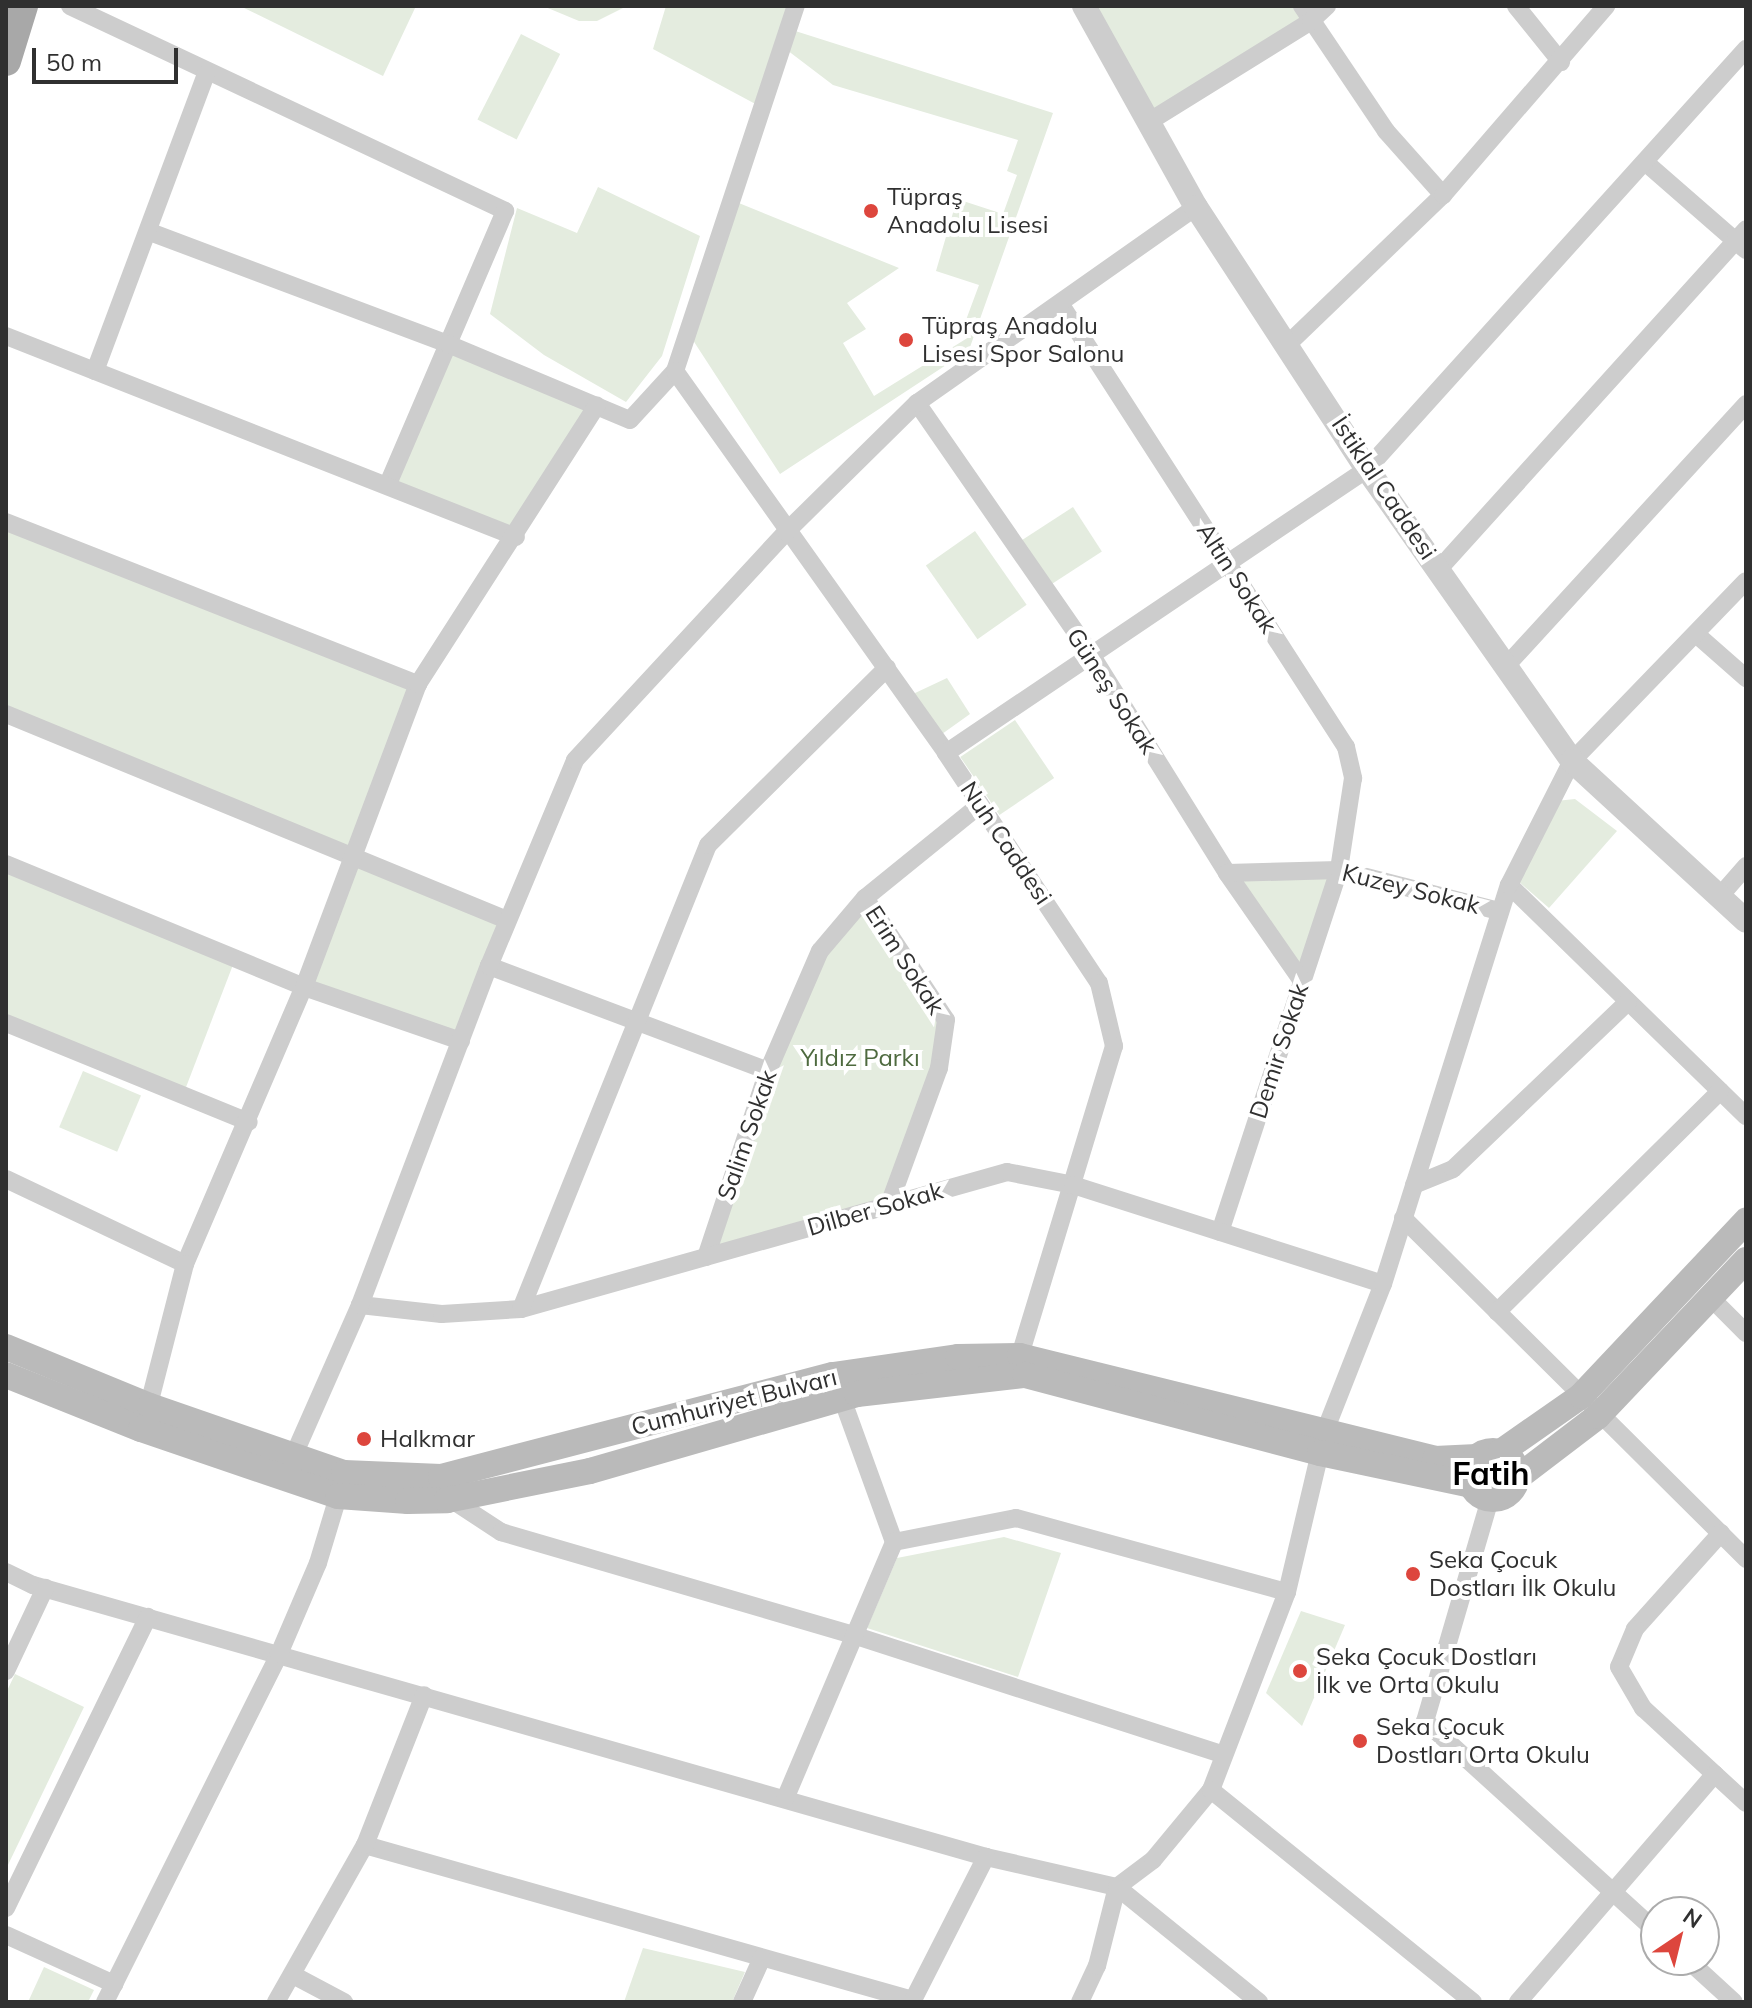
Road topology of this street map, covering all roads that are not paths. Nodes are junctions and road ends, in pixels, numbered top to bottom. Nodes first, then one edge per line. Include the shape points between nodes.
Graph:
1 (23, 6) edge
2 (70, 6) edge
3 (796, 6) edge
4 (1084, 6) edge
5 (1327, 6) edge
6 (1516, 6) edge
7 (1606, 6) edge
8 (1307, 14) edge
9 (1746, 49) edge
10 (6, 61) edge
11 (1561, 62) junction
12 (206, 74) junction
13 (1150, 121) junction
14 (1645, 162) junction
15 (1443, 195) junction
16 (1196, 207) junction
17 (150, 232) junction
18 (1743, 240) edge
19 (1061, 305) junction
20 (6, 336) edge
21 (1289, 343) junction
22 (448, 344) junction
23 (95, 371) junction
24 (675, 371) junction
25 (917, 403) junction
26 (1746, 404) edge
27 (597, 405) junction
28 (1367, 469) junction
29 (388, 484) junction
30 (6, 522) edge
31 (786, 532) junction
32 (516, 537) junction
33 (1230, 566) junction
34 (1439, 569) junction
35 (1746, 581) edge
36 (1696, 634) junction
37 (1092, 656) junction
38 (1507, 665) junction
39 (887, 668) junction
40 (1746, 678) edge
41 (418, 684) junction
42 (6, 714) edge
43 (946, 753) junction
44 (1572, 761) junction
45 (980, 805) junction
46 (352, 852) junction
47 (6, 864) edge
48 (1746, 866) edge
49 (1339, 870) junction
50 (1227, 873) junction
51 (1509, 885) junction
52 (1720, 896) junction
53 (865, 898) junction
54 (1499, 911) junction
55 (507, 920) junction
56 (1746, 921) edge
57 (489, 966) junction
58 (1302, 981) junction
59 (304, 987) junction
60 (1628, 1002) junction
61 (6, 1023) edge
62 (633, 1023) junction
63 (461, 1041) junction
64 (768, 1071) junction
65 (1720, 1091) junction
66 (1746, 1116) edge
67 (249, 1122) junction
68 (6, 1179) edge
69 (1073, 1185) junction
70 (1414, 1185) junction
71 (889, 1205) junction
72 (1403, 1218) junction
73 (1746, 1221) edge
74 (1220, 1232) junction
75 (706, 1257) junction
76 (1746, 1260) edge
77 (185, 1264) junction
78 (1383, 1284) junction
79 (1710, 1297) junction
80 (360, 1305) junction
81 (521, 1309) junction
82 (1497, 1312) junction
83 (1746, 1333) edge
84 (6, 1347) edge
85 (1022, 1366) junction
86 (6, 1375) edge
87 (838, 1387) junction
88 (1590, 1406) junction
89 (145, 1418) junction
90 (1323, 1442) junction
91 (1489, 1455) junction
92 (293, 1457) junction
93 (1517, 1478) junction
94 (341, 1484) junction
95 (444, 1489) junction
96 (1481, 1492) junction
97 (1721, 1533) junction
98 (894, 1542) junction
99 (1746, 1559) edge
100 (6, 1572) edge
101 (45, 1588) junction
102 (1287, 1592) junction
103 (148, 1617) junction
104 (853, 1635) junction
105 (279, 1654) junction
106 (6, 1671) edge
107 (424, 1695) junction
108 (1222, 1754) junction
109 (1715, 1774) junction
110 (1211, 1790) junction
111 (785, 1799) junction
112 (1746, 1803) edge
113 (365, 1845) junction
114 (986, 1857) junction
115 (1117, 1887) junction
116 (1610, 1890) junction
117 (6, 1908) edge
118 (1640, 1917) edge
119 (6, 1935) edge
120 (762, 1958) junction
121 (293, 1975) junction
122 (1706, 1976) edge
123 (114, 1984) junction
124 (912, 2001) edge
125 (105, 2002) edge
126 (276, 2002) edge
127 (344, 2002) edge
128 (742, 2002) edge
129 (1080, 2002) edge
130 (1259, 2002) edge
131 (1473, 2002) edge
132 (1518, 2002) edge
133 (1734, 2002) edge

1 - 10 main road
2 - 12 street
3 - 24 street
4 - 13 street, İstiklal Caddesi
5 - 8 street
6 - 11 street
7 - 11 street
8 - 13 street
8 - 15 street via 1386,131
9 - 14 street
11 - 15 street
12 - 17 street
12 - 22 street via 505,211
13 - 16 street, İstiklal Caddesi
14 - 18 street
14 - 28 street
15 - 21 street
16 - 19 street
16 - 21 street, İstiklal Caddesi
17 - 22 street
17 - 23 street
18 - 34 street
19 - 25 street
19 - 33 street, Altın Sokak
20 - 23 street
21 - 28 street, İstiklal Caddesi
22 - 27 street
22 - 29 street
23 - 29 street
24 - 27 street via 630,420
24 - 31 street, Nuh Caddesi
25 - 31 street
25 - 37 street, Güneş Sokak
26 - 38 street
27 - 32 street
28 - 33 street
28 - 34 street, İstiklal Caddesi
29 - 32 street
30 - 41 street
31 - 39 street, Nuh Caddesi
31 - 55 street via 575,760
32 - 41 street
33 - 37 street
33 - 49 street, Altın Sokak via 1346,747 1353,778
34 - 38 street, İstiklal Caddesi
35 - 36 street
36 - 40 street
36 - 44 street
37 - 43 street
37 - 50 street, Güneş Sokak
38 - 44 street, İstiklal Caddesi
39 - 43 street, Nuh Caddesi
39 - 62 street via 708,845
41 - 46 street
42 - 46 street
43 - 45 street, Nuh Caddesi
44 - 51 street
44 - 52 street, İstiklal Caddesi
45 - 53 street, Salim Sokak
45 - 69 street, Nuh Caddesi via 1099,983 1114,1046
46 - 55 street
46 - 59 street
47 - 59 street
48 - 52 street
49 - 50 street, Kuzey Sokak
49 - 54 street, Kuzey Sokak
49 - 58 street, Demir Sokak
50 - 58 street, Güneş Sokak
51 - 54 street
51 - 60 street
52 - 56 street, İstiklal Caddesi
53 - 64 street, Salim Sokak via 820,951
53 - 71 street, Erim Sokak via 946,1020 939,1068
54 - 70 street
55 - 57 street
57 - 62 street
57 - 63 street
58 - 74 street, Demir Sokak
59 - 63 street
59 - 67 street
60 - 65 street
60 - 70 street via 1453,1169
61 - 67 street
62 - 64 street
62 - 81 street
63 - 80 street
64 - 75 street, Salim Sokak
65 - 66 street
65 - 82 street
67 - 77 street
68 - 77 street
69 - 71 street, Dilber Sokak via 1007,1172
69 - 74 street, Dilber Sokak
69 - 85 street, Nuh Caddesi
70 - 72 street
71 - 75 street, Dilber Sokak
72 - 78 street
72 - 82 street
73 - 88 main road
74 - 78 street, Dilber Sokak
75 - 81 street, Dilber Sokak
76 - 79 main road
77 - 89 street
78 - 90 street
79 - 83 street
79 - 88 main road
80 - 81 street, Dilber Sokak via 442,1314
80 - 92 street
82 - 88 street
84 - 89 main road, Cumhuriyet Bulvarı
85 - 87 main road, Cumhuriyet Bulvarı via 970,1377
85 - 90 main road, Cumhuriyet Bulvarı
86 - 89 main road, Cumhuriyet Bulvarı
87 - 95 main road, Cumhuriyet Bulvarı via 590,1471
87 - 98 street
88 - 91 main road
88 - 93 main road
88 - 97 street
89 - 92 main road, Cumhuriyet Bulvarı
89 - 94 main road, Cumhuriyet Bulvarı
90 - 91 main road, Cumhuriyet Bulvarı via 1435,1459
90 - 96 main road, Cumhuriyet Bulvarı
90 - 102 street
91 - 93 main road via 1513,1462
91 - 96 main road via 1470,1470
92 - 94 main road, Cumhuriyet Bulvarı
93 - 96 main road via 1505,1496
94 - 95 main road, Cumhuriyet Bulvarı
94 - 105 street via 318,1563
95 - 104 street via 501,1532
96 - 116 street via 1425,1721
97 - 99 street
97 - 109 street via 1635,1629 1619,1667 1643,1708
98 - 102 street via 1016,1518
98 - 104 street
100 - 101 street
101 - 103 street
101 - 106 street
102 - 108 street
103 - 105 street
103 - 117 street
104 - 108 street
104 - 111 street
105 - 107 street
105 - 123 street
107 - 111 street
107 - 113 street
108 - 110 street
109 - 112 street
109 - 116 street
110 - 115 street via 1153,1860
110 - 131 street
111 - 114 street
113 - 120 street
113 - 121 street
114 - 115 street
114 - 124 street
115 - 129 street via 1097,1966
115 - 130 street
116 - 118 street
116 - 132 street
119 - 123 street
120 - 124 street
120 - 128 street
121 - 126 street
121 - 127 street
122 - 133 street
123 - 125 street

